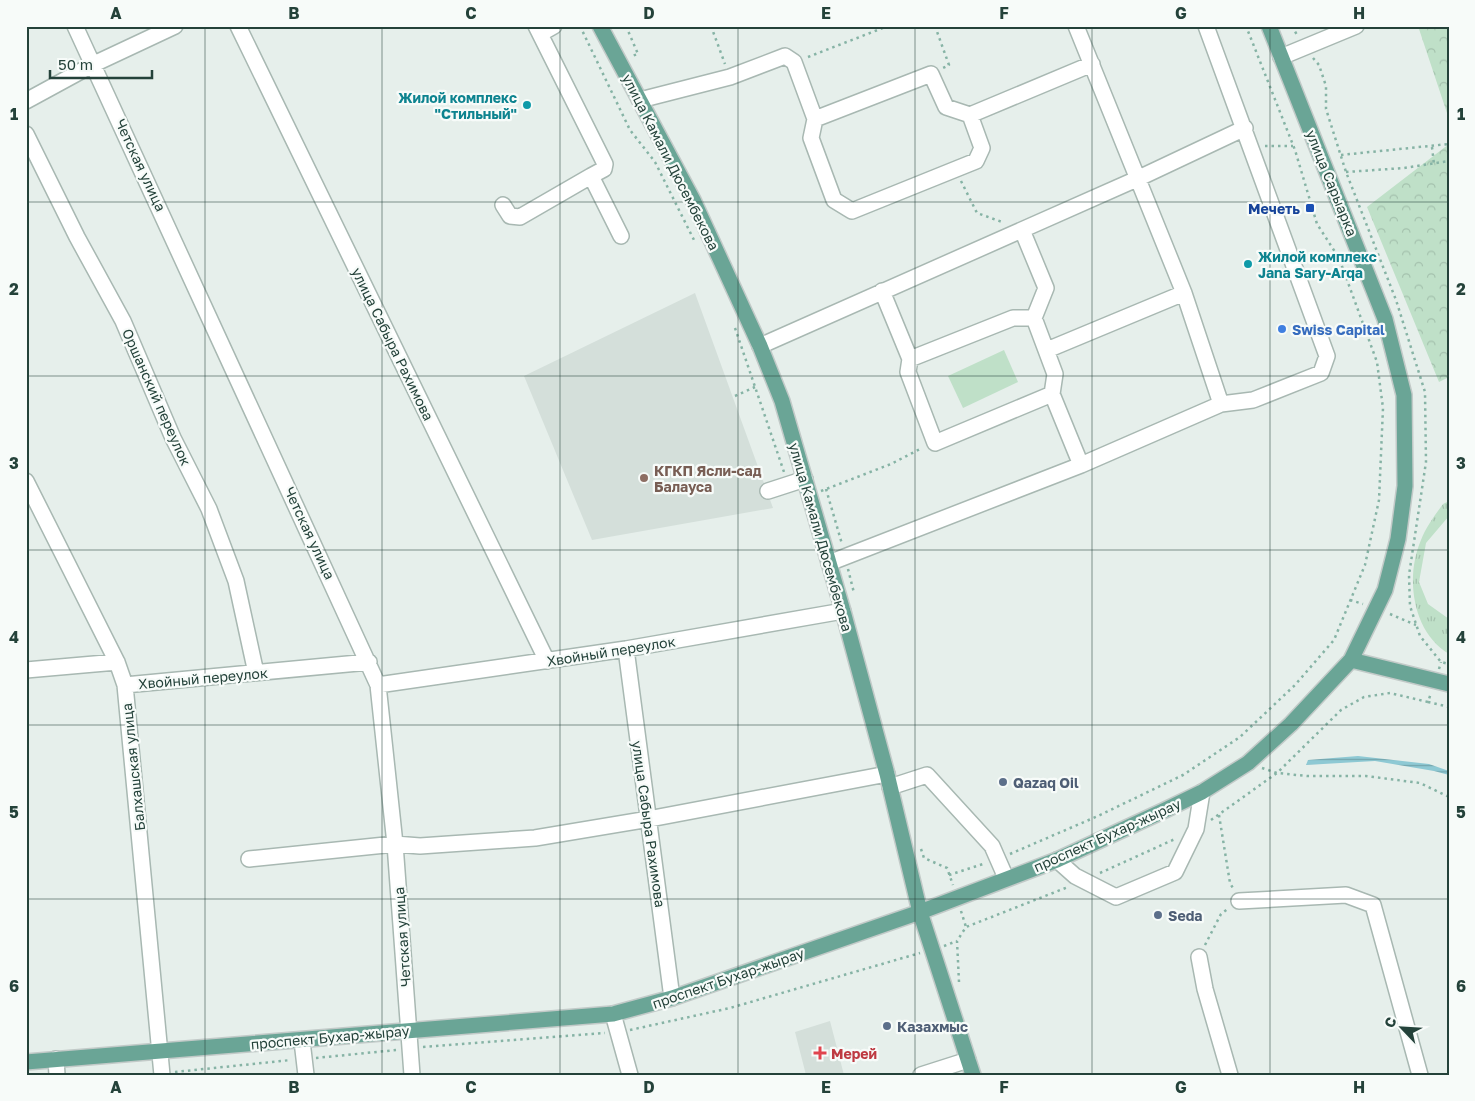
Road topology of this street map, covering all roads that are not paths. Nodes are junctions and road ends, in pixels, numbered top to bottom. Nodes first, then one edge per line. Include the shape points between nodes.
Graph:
1 (75, 26) edge
2 (175, 26) edge
3 (238, 26) edge
4 (554, 26) edge
5 (600, 26) edge
6 (1076, 26) edge
7 (1206, 26) edge
8 (1269, 26) edge
9 (1356, 26) edge
10 (538, 30) edge
11 (1281, 57) junction
12 (94, 64) junction
13 (1092, 64) junction
14 (640, 100) junction
15 (26, 101) edge
16 (970, 115) junction
17 (815, 119) junction
18 (1245, 128) junction
19 (26, 134) edge
20 (591, 176) junction
21 (1139, 178) junction
22 (503, 205) dead end
23 (1022, 230) junction
24 (621, 236) dead end
25 (882, 291) junction
26 (1184, 293) junction
27 (1034, 318) junction
28 (760, 346) junction
29 (1047, 350) junction
30 (910, 359) junction
31 (1052, 394) junction
32 (1221, 404) junction
33 (1081, 465) junction
34 (805, 479) junction
35 (26, 481) edge
36 (768, 491) dead end
37 (830, 563) junction
38 (843, 610) junction
39 (626, 650) junction
40 (1351, 660) junction
41 (547, 661) junction
42 (117, 662) junction
43 (369, 662) junction
44 (26, 670) edge
45 (256, 673) junction
46 (1442, 682) edge
47 (125, 685) junction
48 (378, 685) junction
49 (888, 780) junction
50 (1202, 792) junction
51 (649, 819) junction
52 (395, 844) junction
53 (250, 859) dead end
54 (1057, 860) junction
55 (1006, 878) junction
56 (1240, 901) road end
57 (920, 912) junction
58 (1198, 957) road end
59 (672, 998) junction
60 (613, 1014) junction
61 (409, 1031) junction
62 (302, 1041) junction
63 (161, 1049) junction
64 (56, 1059) junction
65 (26, 1062) edge
66 (971, 1067) edge
67 (57, 1075) edge
68 (162, 1075) edge
69 (306, 1075) edge
70 (412, 1075) edge
71 (630, 1075) edge
72 (921, 1075) edge
73 (1230, 1075) edge
74 (1420, 1075) edge

1 - 12 street, Четская улица
2 - 12 street
3 - 41 street, улица Сабыра Рахимова
4 - 10 street
5 - 14 main road, улица Камали Дюсембекова
6 - 13 street
7 - 18 street
8 - 11 main road, улица Сарыарка
9 - 11 street
10 - 20 street via 606,164 604,169
11 - 40 main road, улица Сарыарка via 1385,319 1404,395 1405,486 1398,540 1385,590
12 - 15 street
12 - 43 street, Четская улица
13 - 16 street
13 - 21 street
14 - 17 street via 730,77 785,56 794,62
14 - 28 main road, улица Камали Дюсембекова via 693,200
16 - 17 street via 946,107 931,74
16 - 17 street via 982,148 976,161 852,211 834,200 810,138
18 - 21 street
18 - 32 street via 1327,356 1320,373 1253,400
19 - 45 street, Оршанский переулок via 123,321 173,438 209,509 236,581
20 - 22 street via 520,217 510,216
20 - 24 street
21 - 23 street
21 - 26 street
23 - 25 street
23 - 27 street via 1046,288
25 - 28 street
25 - 30 street
26 - 29 street
26 - 32 street
27 - 29 street
27 - 30 street via 1013,318
28 - 34 main road, улица Камали Дюсембекова via 782,401
29 - 31 street via 1055,374
30 - 31 street via 908,372 935,443
31 - 33 street
32 - 33 street
33 - 37 street
34 - 36 street
34 - 37 main road, улица Камали Дюсембекова
35 - 42 street, Балхашская улица
37 - 38 main road, улица Камали Дюсембекова
38 - 39 street, Хвойный переулок
38 - 49 main road, улица Камали Дюсембекова
39 - 41 street, Хвойный переулок
39 - 51 street, улица Сабыра Рахимова
40 - 46 main road
40 - 50 main road, проспект Бухар-жырау via 1291,724 1248,763
41 - 48 street, Хвойный переулок
42 - 44 street
42 - 47 street, Балхашская улица
43 - 45 street, Хвойный переулок
43 - 48 street, Четская улица
45 - 47 street, Хвойный переулок
47 - 63 street, Балхашская улица
48 - 52 street, Четская улица
49 - 51 street
49 - 55 street via 927,775 992,846
49 - 57 main road, улица Камали Дюсембекова
50 - 54 main road, проспект Бухар-жырау
50 - 54 street via 1196,829 1175,872 1116,897 1084,880
51 - 52 street via 535,838 420,846
51 - 59 street, улица Сабыра Рахимова
52 - 53 street
52 - 61 street, Четская улица
54 - 55 main road, проспект Бухар-жырау
55 - 57 main road, проспект Бухар-жырау
56 - 74 street via 1346,895 1373,905
57 - 59 main road, проспект Бухар-жырау
57 - 66 main road, улица Камали Дюсембекова
58 - 73 street
59 - 60 main road, проспект Бухар-жырау
60 - 61 main road, проспект Бухар-жырау
60 - 71 street
61 - 62 main road, проспект Бухар-жырау
61 - 70 street, Четская улица
62 - 63 main road, проспект Бухар-жырау
62 - 69 street
63 - 64 main road, проспект Бухар-жырау
63 - 68 street, Балхашская улица
64 - 65 main road, проспект Бухар-жырау
64 - 67 street
66 - 72 street

